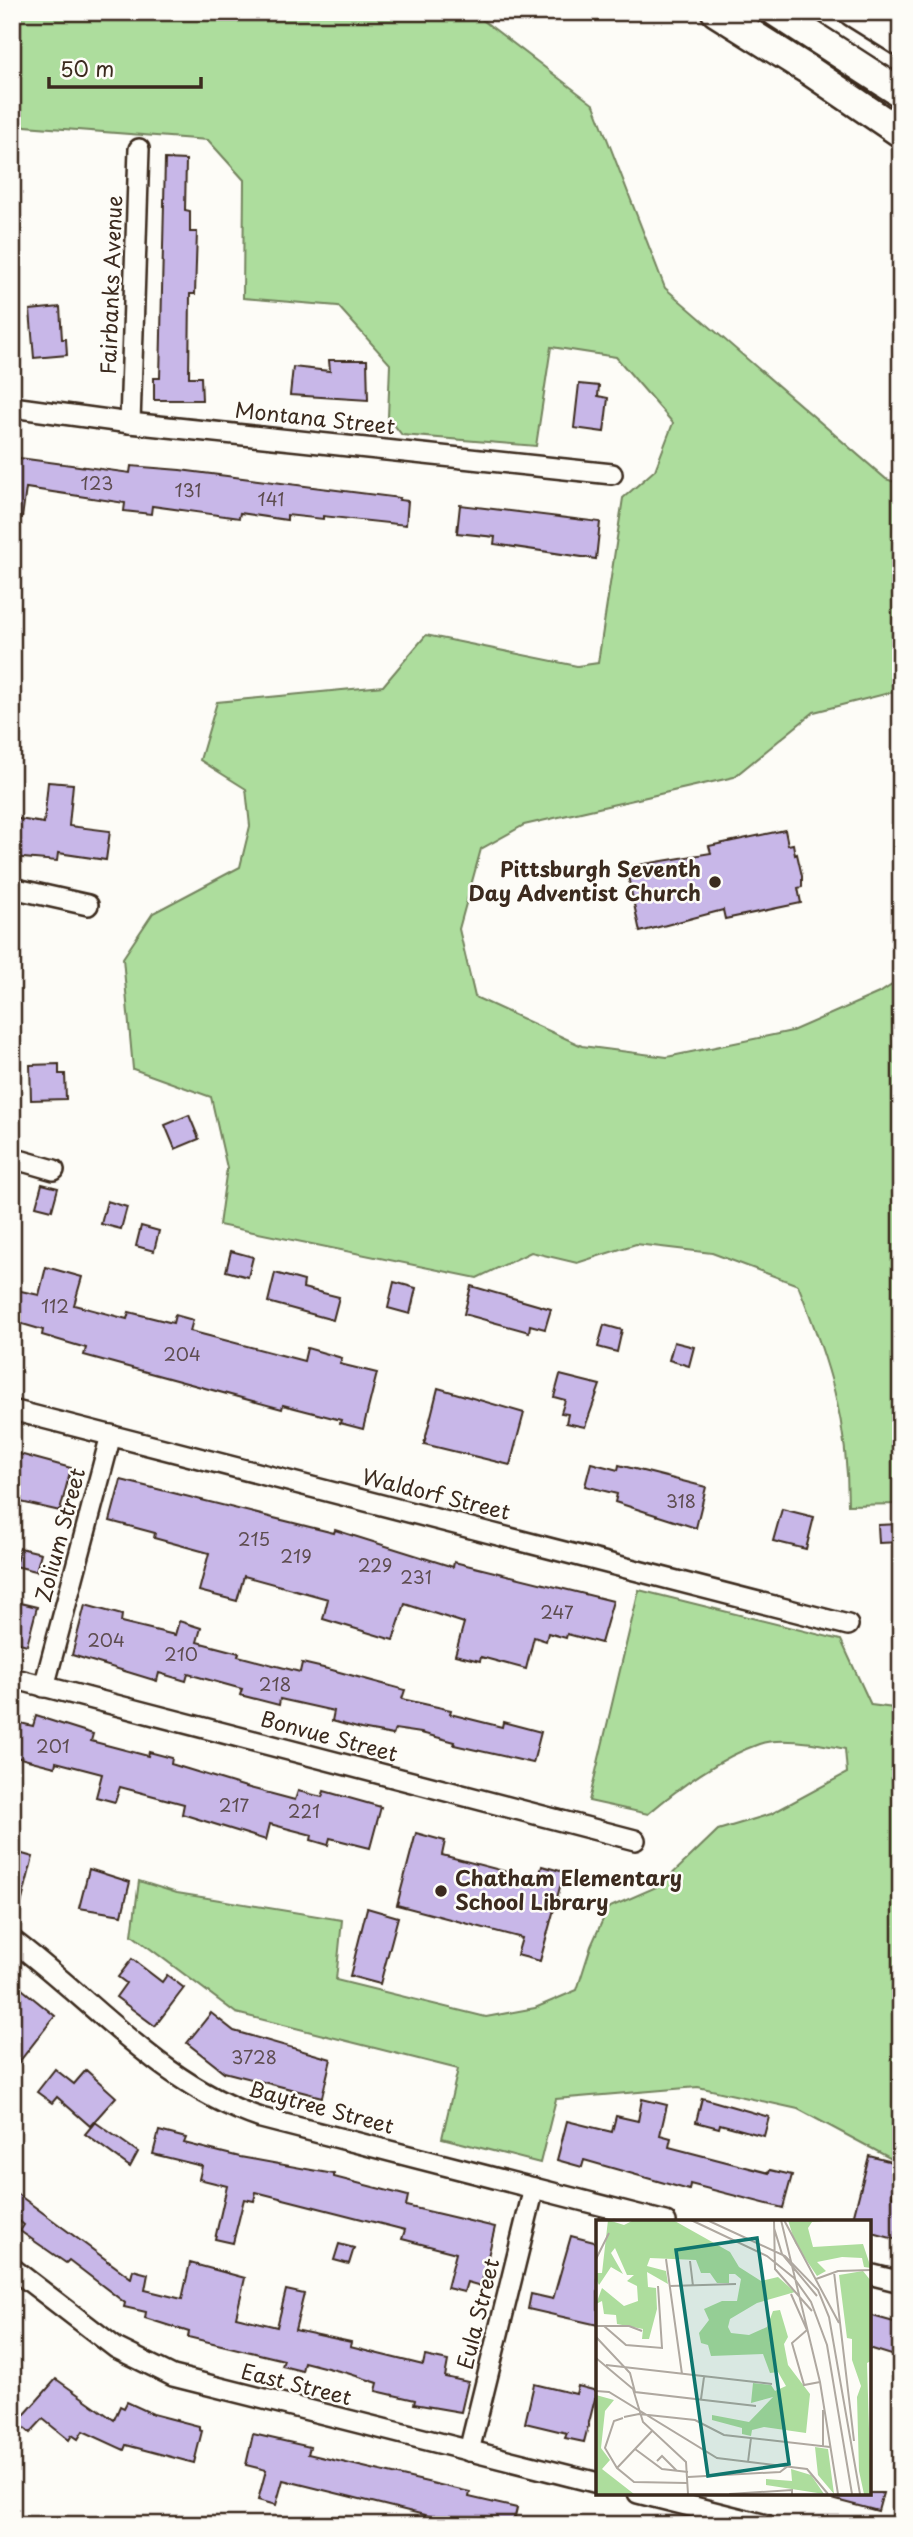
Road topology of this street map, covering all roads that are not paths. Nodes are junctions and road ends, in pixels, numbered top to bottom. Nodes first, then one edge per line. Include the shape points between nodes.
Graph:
1 (716, 12) edge
2 (776, 12) edge
3 (853, 12) edge
4 (901, 42) edge
5 (901, 93) edge
6 (901, 133) edge
7 (139, 149) dead end
8 (12, 407) edge
9 (130, 423) junction
10 (612, 474) dead end
11 (12, 887) edge
12 (88, 905) dead end
13 (12, 1158) edge
14 (54, 1170) dead end
15 (12, 1410) edge
16 (111, 1435) junction
17 (848, 1625) dead end
18 (12, 1678) edge
19 (44, 1686) junction
20 (635, 1840) dead end
21 (12, 1940) edge
22 (534, 2188) junction
23 (658, 2220) edge
24 (12, 2267) edge
25 (871, 2274) edge
26 (901, 2282) edge
27 (468, 2451) junction
28 (596, 2483) edge
29 (646, 2495) edge
30 (766, 2525) edge

1 - 6 highway
2 - 5 highway
3 - 4 highway
7 - 9 street, Fairbanks Avenue
8 - 9 street, Montana Street
9 - 10 street, Montana Street
11 - 12 street
13 - 14 street
15 - 16 street, Waldorf Street
16 - 17 street, Waldorf Street
16 - 19 street, Zolium Street
18 - 19 street, Bonvue Street
19 - 20 street, Bonvue Street
21 - 22 street, Baytree Street via 177,2076 227,2105 261,2118
22 - 23 street, Baytree Street
22 - 27 street, Eula Street
24 - 27 street, East Street via 117,2348 153,2369
25 - 26 street
27 - 28 street, East Street
29 - 30 street

